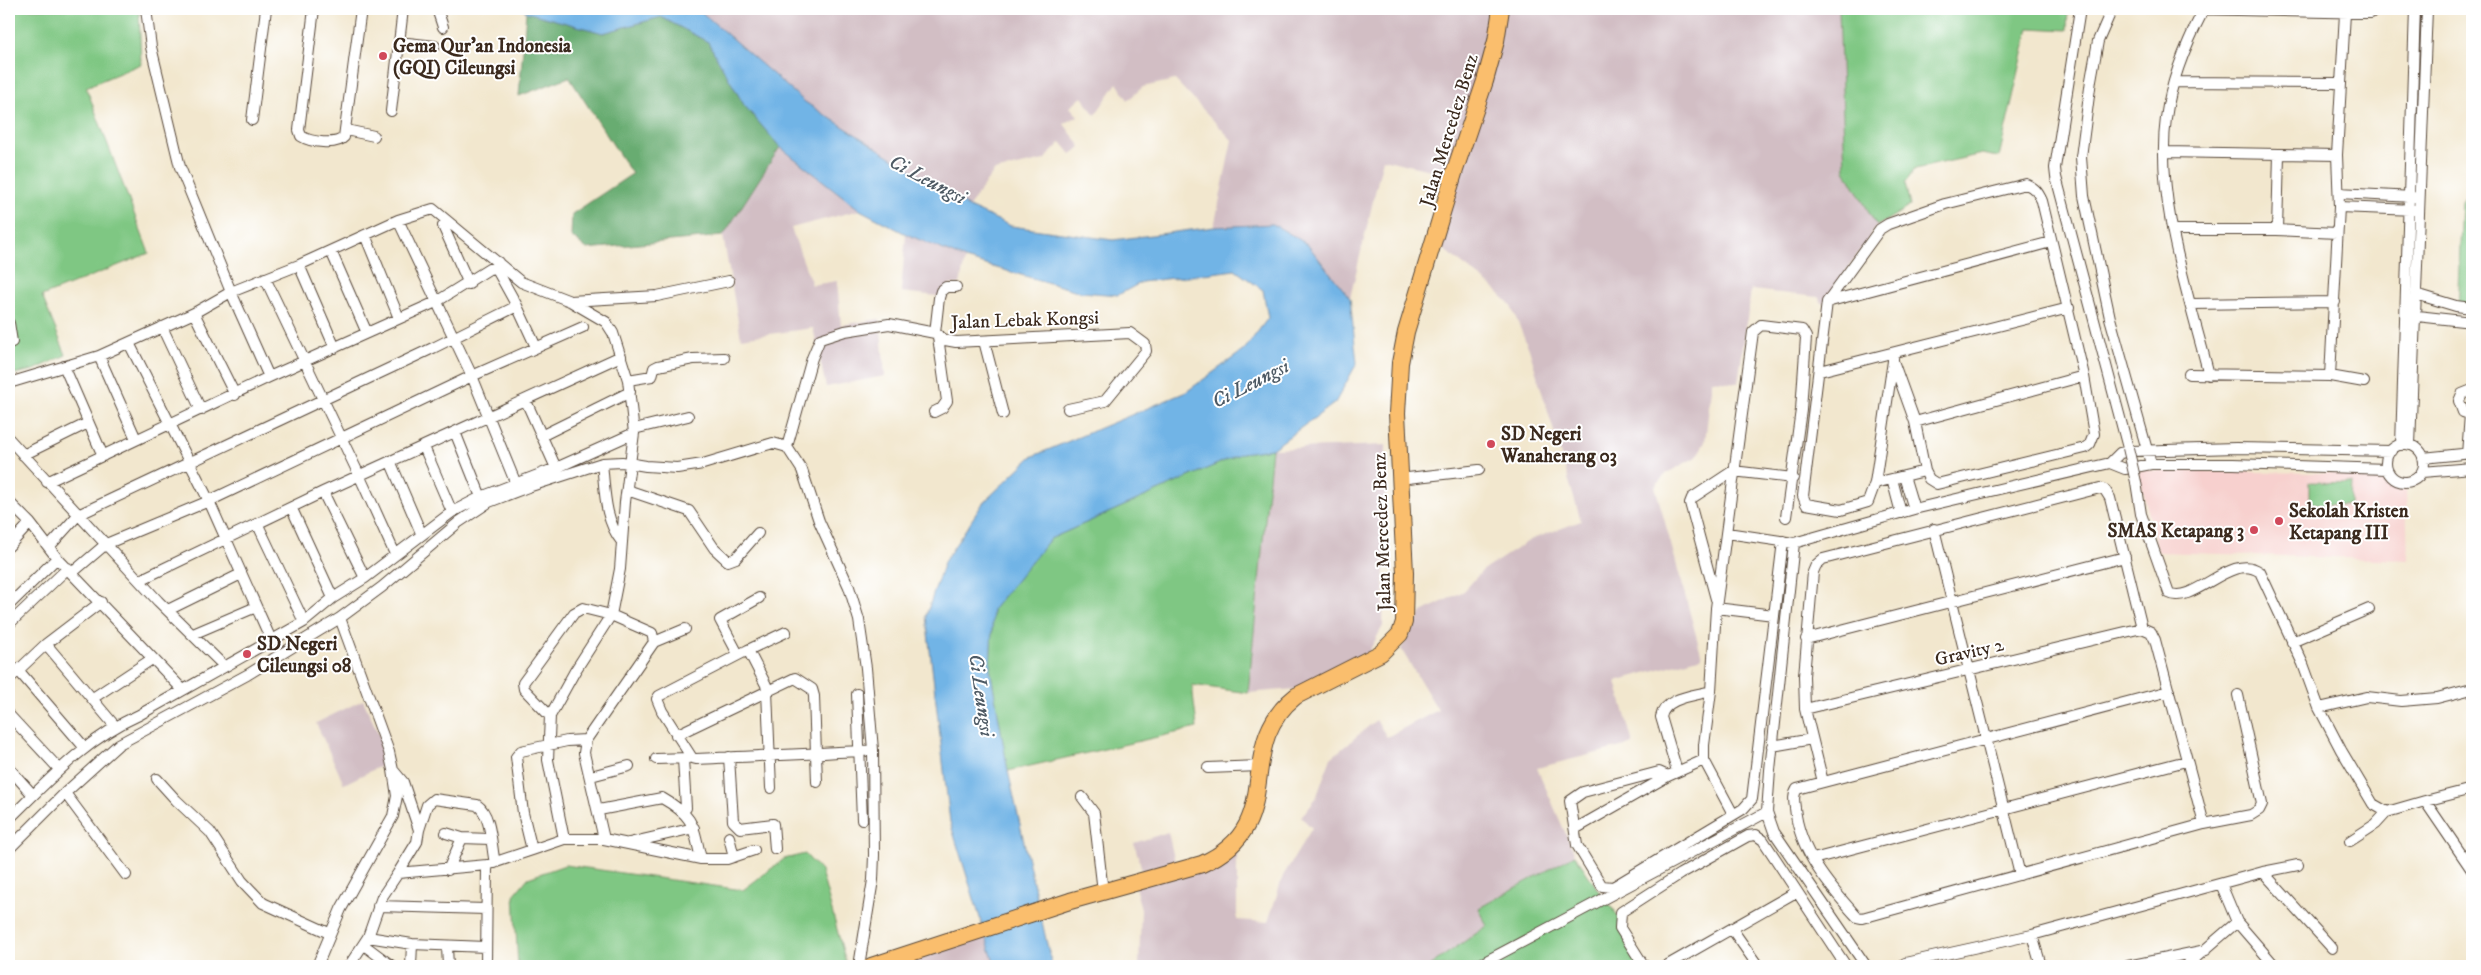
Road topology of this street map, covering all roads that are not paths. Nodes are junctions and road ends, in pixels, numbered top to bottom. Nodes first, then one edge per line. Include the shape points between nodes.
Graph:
1 (146, 9) edge
2 (266, 9) edge
3 (314, 9) edge
4 (360, 9) edge
5 (403, 9) edge
6 (437, 9) edge
7 (1501, 9) edge
8 (2080, 9) edge
9 (2112, 9) edge
10 (2192, 9) edge
11 (2415, 9) edge
12 (2426, 9) edge
13 (2204, 11) junction
14 (2345, 13) junction
15 (2371, 13) dead end
16 (443, 27) dead end
17 (399, 42) junction
18 (435, 46) dead end
19 (2174, 82) junction
20 (2340, 83) junction
21 (391, 111) dead end
22 (252, 120) dead end
23 (346, 130) junction
24 (374, 136) dead end
25 (2165, 152) junction
26 (2279, 154) junction
27 (2337, 156) junction
28 (2339, 193) junction
29 (2414, 197) junction
30 (2339, 207) junction
31 (2413, 210) junction
32 (398, 220) junction
33 (443, 226) dead end
34 (2173, 230) junction
35 (2277, 230) junction
36 (2337, 233) junction
37 (365, 235) junction
38 (2051, 242) junction
39 (331, 251) junction
40 (298, 265) junction
41 (497, 265) junction
42 (265, 278) junction
43 (728, 281) dead end
44 (469, 284) junction
45 (956, 287) dead end
46 (231, 292) junction
47 (2416, 294) junction
48 (570, 301) junction
49 (436, 302) junction
50 (1827, 302) junction
51 (2335, 302) junction
52 (2191, 304) junction
53 (517, 306) junction
54 (2068, 308) junction
55 (2472, 308) edge
56 (194, 313) junction
57 (2417, 316) junction
58 (400, 318) junction
59 (2472, 322) edge
60 (9, 323) edge
61 (583, 326) dead end
62 (162, 327) junction
63 (367, 333) junction
64 (937, 335) junction
65 (453, 339) junction
66 (984, 341) junction
67 (12, 342) dead end
68 (129, 343) junction
69 (536, 346) junction
70 (335, 348) junction
71 (99, 356) junction
72 (621, 356) junction
73 (1893, 357) junction
74 (724, 358) dead end
75 (305, 362) junction
76 (64, 366) junction
77 (1820, 371) junction
78 (2189, 374) dead end
79 (2208, 375) junction
80 (472, 376) junction
81 (2084, 376) junction
82 (2330, 376) junction
83 (269, 377) junction
84 (628, 380) junction
85 (2364, 382) dead end
86 (9, 383) edge
87 (2472, 390) edge
88 (630, 392) junction
89 (235, 395) junction
90 (323, 400) junction
91 (526, 401) junction
92 (1068, 409) dead end
93 (201, 410) junction
94 (934, 412) dead end
95 (1003, 414) dead end
96 (2471, 415) edge
97 (688, 416) dead end
98 (489, 417) junction
99 (1915, 422) junction
100 (88, 423) junction
101 (169, 424) junction
102 (634, 431) junction
103 (455, 432) junction
104 (541, 436) junction
105 (9, 439) edge
106 (341, 439) junction
107 (136, 440) junction
108 (2406, 445) junction
109 (787, 446) junction
110 (424, 447) junction
111 (2147, 449) junction
112 (2391, 451) junction
113 (2469, 453) edge
114 (24, 455) junction
115 (103, 456) junction
116 (2423, 458) junction
117 (190, 462) junction
118 (632, 462) junction
119 (391, 463) junction
120 (602, 464) junction
121 (2110, 464) junction
122 (2151, 464) junction
123 (556, 468) junction
124 (2472, 468) edge
125 (2387, 469) junction
126 (1479, 470) dead end
127 (1926, 471) junction
128 (1733, 472) junction
129 (2422, 472) junction
130 (1904, 476) junction
131 (360, 477) junction
132 (1792, 478) junction
133 (1399, 479) junction
134 (1892, 479) junction
135 (47, 482) junction
136 (1875, 483) junction
137 (516, 484) junction
138 (627, 490) junction
139 (323, 492) junction
140 (481, 497) junction
141 (209, 501) junction
142 (9, 502) edge
143 (292, 509) junction
144 (1914, 509) junction
145 (452, 512) junction
146 (1900, 513) junction
147 (78, 514) junction
148 (1786, 517) dead end
149 (30, 524) junction
150 (258, 525) junction
151 (1934, 529) junction
152 (1727, 533) junction
153 (421, 534) junction
154 (758, 534) dead end
155 (225, 538) junction
156 (1783, 541) junction
157 (622, 542) junction
158 (1794, 543) junction
159 (106, 544) junction
160 (9, 546) edge
161 (49, 547) junction
162 (395, 554) junction
163 (2125, 557) junction
164 (58, 558) junction
165 (70, 571) junction
166 (241, 574) junction
167 (365, 578) junction
168 (140, 580) junction
169 (333, 598) junction
170 (759, 598) dead end
171 (101, 602) junction
172 (1952, 602) junction
173 (9, 605) edge
174 (1717, 606) junction
175 (256, 607) junction
176 (2369, 609) dead end
177 (168, 610) junction
178 (611, 615) junction
179 (1774, 615) junction
180 (340, 618) junction
181 (304, 622) junction
182 (9, 624) edge
183 (2142, 628) junction
184 (684, 629) dead end
185 (786, 632) dead end
186 (193, 634) junction
187 (1806, 639) junction
188 (272, 642) junction
189 (654, 642) junction
190 (2292, 642) junction
191 (46, 644) junction
192 (743, 652) junction
193 (152, 659) junction
194 (224, 666) junction
195 (1969, 669) junction
196 (18, 670) junction
197 (9, 680) edge
198 (2472, 689) edge
199 (182, 690) junction
200 (767, 691) junction
201 (1712, 691) junction
202 (2169, 691) junction
203 (857, 694) dead end
204 (2238, 695) dead end
205 (93, 698) junction
206 (2319, 708) junction
207 (1805, 710) junction
208 (9, 715) edge
209 (550, 716) junction
210 (115, 726) junction
211 (676, 735) junction
212 (1812, 739) junction
213 (1986, 739) junction
214 (586, 740) junction
215 (549, 746) junction
216 (1772, 746) junction
217 (85, 748) junction
218 (873, 750) junction
219 (860, 751) junction
220 (816, 753) junction
221 (770, 755) junction
222 (730, 757) junction
223 (656, 759) dead end
224 (687, 759) junction
225 (1704, 760) junction
226 (2186, 761) junction
227 (629, 766) dead end
228 (1260, 766) junction
229 (9, 768) edge
230 (1208, 768) dead end
231 (59, 769) junction
232 (393, 770) junction
233 (1672, 774) junction
234 (592, 776) junction
235 (157, 778) dead end
236 (818, 782) dead end
237 (1823, 782) junction
238 (771, 788) dead end
239 (2472, 789) edge
240 (64, 793) junction
241 (33, 795) junction
242 (1082, 797) dead end
243 (2425, 801) junction
244 (686, 808) dead end
245 (2004, 808) junction
246 (599, 810) junction
247 (1767, 812) junction
248 (2387, 812) junction
249 (1733, 814) junction
250 (9, 819) edge
251 (862, 820) dead end
252 (2204, 824) junction
253 (694, 828) junction
254 (1575, 829) junction
255 (419, 830) junction
256 (446, 834) dead end
257 (729, 837) dead end
258 (462, 838) junction
259 (490, 839) junction
260 (564, 839) junction
261 (604, 839) junction
262 (2350, 841) dead end
263 (628, 843) junction
264 (9, 849) edge
265 (774, 849) dead end
266 (532, 850) junction
267 (754, 850) dead end
268 (734, 857) junction
269 (701, 859) junction
270 (1813, 859) junction
271 (491, 864) junction
272 (2298, 865) dead end
273 (448, 870) junction
274 (2472, 870) edge
275 (2263, 872) junction
276 (398, 873) junction
277 (126, 875) dead end
278 (2020, 875) junction
279 (2222, 884) junction
280 (1103, 892) junction
281 (1796, 892) junction
282 (378, 906) junction
283 (486, 909) junction
284 (2237, 922) junction
285 (1732, 929) junction
286 (329, 933) junction
287 (2032, 935) junction
288 (366, 941) junction
289 (412, 944) junction
290 (447, 947) junction
291 (486, 947) junction
292 (2332, 948) dead end
293 (2206, 950) junction
294 (2268, 964) edge
295 (316, 966) edge
296 (349, 966) edge
297 (392, 966) edge
298 (411, 966) edge
299 (448, 966) edge
300 (486, 966) edge
301 (859, 966) edge
302 (871, 966) edge
303 (1477, 966) edge
304 (1644, 966) edge
305 (1666, 966) edge
306 (1758, 966) edge
307 (1846, 966) edge
308 (1866, 966) edge
309 (1903, 966) edge
310 (2041, 966) edge
311 (2132, 966) edge
312 (2186, 966) edge

1 - 46 street via 151,47 180,167
2 - 22 street
3 - 23 street via 300,134 307,139 338,142
4 - 23 street
5 - 17 street
6 - 16 street
7 - 133 main road, Jalan Mercedez Benz via 1485,81 1406,332 1397,390
8 - 190 street, bridge via 2056,177 2128,448 2141,514 2169,593 2192,591 2240,567 2255,569 2263,576
9 - 111 street via 2099,38 2091,80 2081,157 2084,196 2110,318
10 - 13 street
11 - 29 street
12 - 29 street
13 - 14 street
13 - 19 street via 2186,47
14 - 15 street
14 - 20 street
17 - 18 street
17 - 21 street
19 - 20 street
19 - 25 street via 2166,119
20 - 27 street
23 - 24 street
25 - 26 street
25 - 34 street via 2164,175
26 - 27 street
26 - 35 street
27 - 28 street
28 - 29 street
28 - 30 street
29 - 31 street
30 - 31 street
30 - 36 street
31 - 47 street
31 - 108 street
32 - 37 street
32 - 41 street via 434,209
32 - 49 street
33 - 44 street
34 - 35 street
34 - 52 street
35 - 36 street
36 - 51 street
37 - 39 street
37 - 58 street
38 - 50 street
38 - 50 street via 2038,192 2026,184 1945,204 1880,229
38 - 54 street
39 - 40 street
39 - 63 street
40 - 42 street
40 - 70 street
41 - 44 street
41 - 48 street via 527,286
41 - 53 street
42 - 46 street
42 - 75 street
43 - 48 street via 657,296
44 - 49 street
45 - 64 street via 946,287 940,295
46 - 56 street
46 - 83 street
47 - 55 street
47 - 57 street
48 - 72 street via 606,322
49 - 58 street
49 - 65 street
50 - 77 street
51 - 52 street
51 - 82 street
52 - 79 street
53 - 65 street
53 - 69 street
54 - 73 street
54 - 81 street
56 - 62 street
56 - 89 street
57 - 59 street
57 - 108 street
58 - 63 street
60 - 67 street
61 - 69 street
62 - 68 street
62 - 93 street
63 - 70 street
64 - 66 street, Jalan Lebak Kongsi via 956,342
64 - 94 street via 947,401
64 - 109 street, Jalan Lebak Kongsi via 890,324 823,337 812,358
65 - 80 street
65 - 90 street
66 - 92 street, Jalan Lebak Kongsi via 1130,333 1145,344 1146,351 1106,401
66 - 95 street
68 - 71 street
68 - 101 street
69 - 80 street
70 - 75 street
71 - 76 street
71 - 107 street
72 - 84 street
72 - 91 street
73 - 77 street
73 - 99 street
73 - 136 street
74 - 84 street via 693,359 658,366 652,376
75 - 83 street
75 - 90 street
76 - 86 street
76 - 100 street
77 - 136 street via 1804,501 1841,510 1854,507 1868,502
78 - 79 street
79 - 82 street
80 - 98 street
80 - 106 street
81 - 99 street
81 - 127 street via 2094,434 2090,444 2084,448 1944,484 1934,483
82 - 85 street
83 - 89 street
84 - 88 street
87 - 96 street via 2462,394 2459,401 2460,409
88 - 102 street
88 - 104 street
89 - 93 street
90 - 106 street
90 - 117 street
91 - 98 street
91 - 104 street
93 - 101 street
96 - 113 street
97 - 102 street
98 - 103 street
98 - 137 street
99 - 127 street
100 - 114 street
100 - 115 street
101 - 107 street
101 - 117 street
102 - 118 street
102 - 123 street
103 - 110 street
103 - 140 street
104 - 123 street
105 - 114 street
106 - 131 street
106 - 141 street
107 - 115 street
108 - 112 street
108 - 116 street via 2418,450
109 - 118 street via 772,443 712,462 677,468
109 - 218 street via 802,470 819,522 855,606 866,668
110 - 119 street
110 - 145 street
111 - 112 street
111 - 121 street via 2120,454
111 - 122 street
112 - 125 street
113 - 116 street
114 - 135 street
115 - 135 street
116 - 129 street
117 - 141 street
117 - 147 street
118 - 120 street
118 - 138 street
119 - 131 street
119 - 153 street
120 - 157 street via 608,515
120 - 180 street via 528,486 471,512
121 - 122 street via 2125,469
121 - 144 street
122 - 125 street
123 - 137 street
124 - 129 street
125 - 129 street via 2395,479 2404,482 2414,480
126 - 133 street
127 - 130 street
128 - 132 street
128 - 132 street via 1753,332 1761,325 1802,330 1806,338
128 - 152 street
128 - 174 street via 1690,501
130 - 134 street
130 - 144 street
131 - 139 street
131 - 162 street
132 - 148 street
133 - 228 main road, Jalan Mercedez Benz via 1405,573 1404,622 1400,634 1382,653 1296,696 1284,706 1267,734
134 - 136 street
134 - 146 street
135 - 147 street
137 - 140 street
138 - 154 street via 689,511 714,548 728,561 736,558
138 - 157 street
139 - 143 street
139 - 167 street
140 - 145 street
141 - 155 street
141 - 159 street
142 - 149 street
143 - 150 street
143 - 169 street
144 - 146 street
145 - 153 street
146 - 158 street
147 - 159 street
147 - 161 street
149 - 160 street
149 - 161 street
150 - 155 street
150 - 181 street
151 - 163 street via 2100,488 2106,490 2110,498
151 - 172 street
151 - 187 street via 1817,563 1813,572
152 - 156 street
152 - 174 street
153 - 162 street
155 - 166 street
155 - 168 street
156 - 158 street
156 - 179 street
157 - 178 street
158 - 216 street
159 - 165 street
159 - 168 street
161 - 164 street
162 - 167 street
163 - 172 street
163 - 183 street
164 - 165 street
164 - 173 street
165 - 171 street
165 - 182 street
166 - 175 street
166 - 177 street
167 - 169 street
168 - 177 street
169 - 181 street
170 - 192 street via 720,620
171 - 191 street
171 - 193 street
172 - 187 street
172 - 195 street
174 - 179 street
174 - 201 street
175 - 186 street
175 - 188 street
176 - 190 street
177 - 186 street
178 - 189 street via 652,634
178 - 209 street
178 - 209 street via 583,608 574,612 527,678 524,689
179 - 249 street via 1752,799
180 - 232 street
180 - 240 street via 247,675 119,744
181 - 188 street
183 - 195 street, Gravity 2
183 - 202 street via 2153,635
184 - 189 street
185 - 192 street
186 - 194 street
187 - 207 street
188 - 194 street
189 - 214 street
190 - 206 street
191 - 196 street
191 - 205 street
192 - 200 street via 763,677
192 - 211 street via 659,696 658,704
193 - 199 street
193 - 205 street
194 - 199 street
195 - 207 street, Gravity 2
195 - 213 street
196 - 197 street
196 - 217 street
198 - 206 street via 2437,698 2401,701 2367,698
199 - 210 street
200 - 211 street
200 - 220 street via 796,678 812,689
200 - 221 street
201 - 225 street
201 - 233 street via 1668,703 1662,711
202 - 213 street
202 - 226 street
203 - 219 street
204 - 252 street via 2262,804 2260,810 2251,815
205 - 210 street
206 - 248 street via 2340,750 2374,804
207 - 212 street
208 - 231 street
209 - 215 street
210 - 217 street
211 - 224 street
212 - 216 street
212 - 237 street
213 - 237 street
213 - 245 street
214 - 215 street
214 - 234 street via 584,752
215 - 260 street via 548,760
215 - 266 street via 521,752 515,760
216 - 247 street
217 - 231 street
218 - 219 street
218 - 301 street via 873,880
219 - 220 street
219 - 251 street
220 - 221 street
220 - 236 street
221 - 222 street
221 - 238 street
222 - 224 street
222 - 265 street via 733,821 740,828 773,824
223 - 224 street
224 - 244 street
225 - 233 street
225 - 249 street
226 - 245 street
226 - 252 street
227 - 234 street
228 - 230 street
228 - 280 main road, Jalan Mercedez Benz via 1249,824 1233,846 1202,864
229 - 241 street
231 - 241 street
232 - 255 street via 403,782
232 - 286 street via 398,796 393,816
233 - 254 street
233 - 254 street via 1659,772 1578,795 1570,801
234 - 246 street
235 - 286 street via 210,832 242,881 262,903
237 - 270 street via 1797,789 1794,793 1796,824
239 - 243 street
240 - 264 street
240 - 277 street
241 - 250 street
242 - 280 street via 1094,813
243 - 248 street
243 - 274 street
245 - 270 street
245 - 278 street
246 - 253 street via 658,797 684,812
246 - 261 street
247 - 303 street
247 - 308 street via 1774,832
248 - 262 street via 2373,827
249 - 254 street via 1608,888 1602,886 1578,845
252 - 278 street
253 - 263 street
253 - 269 street
255 - 259 street via 429,803 437,799 481,808 488,823
255 - 276 street via 417,842
256 - 258 street
257 - 268 street
258 - 259 street
258 - 273 street
259 - 271 street
260 - 261 street
260 - 266 street
261 - 263 street
263 - 269 street
266 - 271 street
267 - 268 street
268 - 269 street
270 - 278 street via 1832,888 1859,918
271 - 273 street
271 - 283 street
272 - 275 street
273 - 276 street
275 - 279 street
275 - 292 street
276 - 282 street
279 - 284 street
279 - 287 street
280 - 302 main road, Jalan Mercedez Benz
281 - 285 street
281 - 304 street via 1760,836 1748,836 1621,912 1620,928
281 - 307 street
282 - 283 street
282 - 288 street
283 - 291 street
284 - 293 street
284 - 294 street
285 - 305 street
285 - 306 street
286 - 295 street
287 - 309 street
287 - 310 street
288 - 289 street
288 - 296 street
288 - 297 street
289 - 290 street
289 - 298 street
290 - 291 street
290 - 299 street
291 - 300 street
293 - 311 street
293 - 312 street

